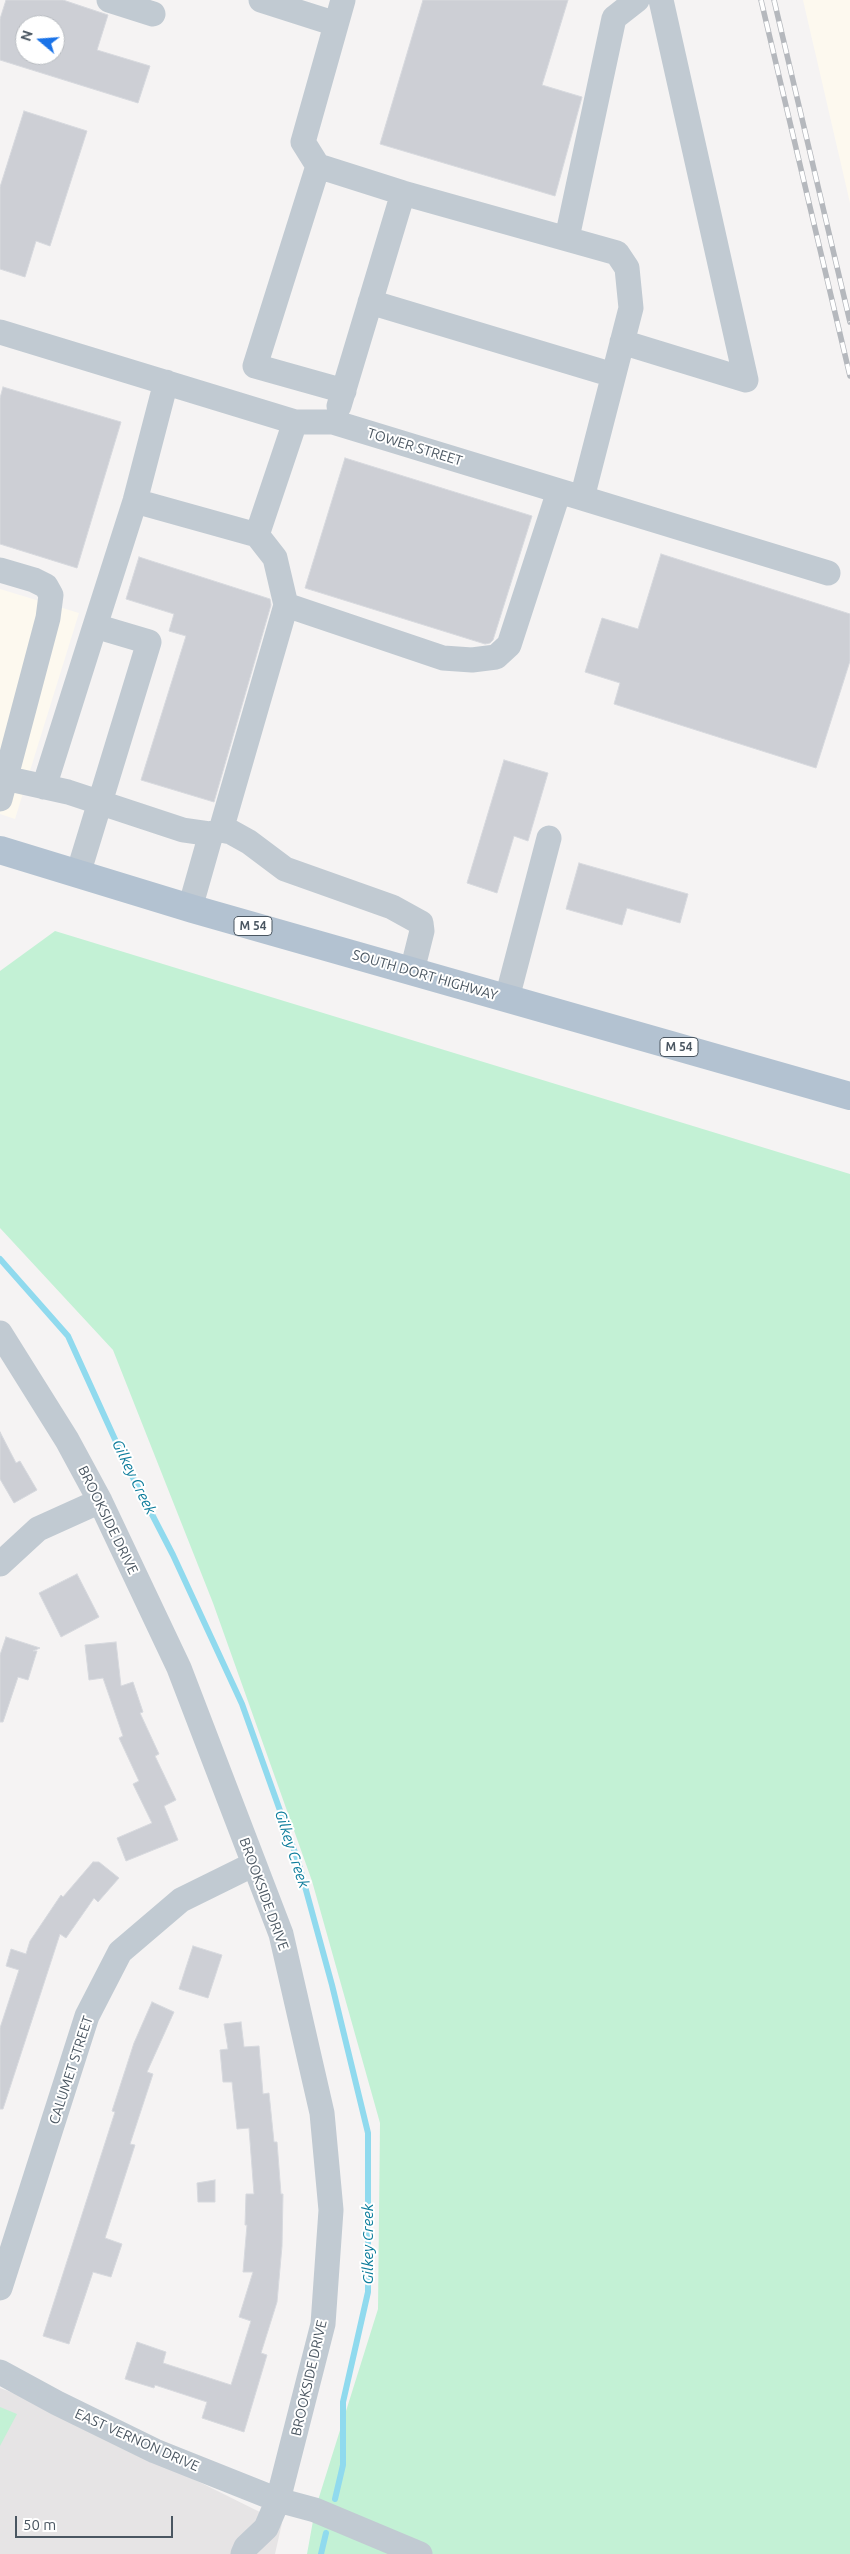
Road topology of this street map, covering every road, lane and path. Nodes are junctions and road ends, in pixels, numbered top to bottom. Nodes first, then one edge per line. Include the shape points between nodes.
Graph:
1 (109, 0) edge
2 (261, 0) edge
3 (343, 0) edge
4 (637, 0) edge
5 (661, 0) edge
6 (153, 14) dead end
7 (336, 24) junction
8 (318, 166) junction
9 (403, 193) junction
10 (567, 238) junction
11 (370, 302) junction
12 (0, 332) edge
13 (622, 342) junction
14 (613, 375) junction
15 (166, 382) junction
16 (344, 391) junction
17 (296, 422) junction
18 (333, 422) junction
19 (570, 494) junction
20 (135, 501) junction
21 (257, 535) junction
22 (0, 570) edge
23 (828, 572) dead end
24 (286, 605) junction
25 (95, 626) junction
26 (2, 785) edge
27 (44, 787) junction
28 (99, 803) junction
29 (216, 832) junction
30 (549, 838) dead end
31 (0, 850) edge
32 (78, 874) junction
33 (190, 908) junction
34 (412, 971) junction
35 (507, 998) junction
36 (850, 1096) edge
37 (0, 1333) edge
38 (100, 1501) junction
39 (0, 1564) edge
40 (254, 1864) junction
41 (0, 2288) edge
42 (0, 2372) edge
43 (278, 2500) junction
44 (243, 2554) edge
45 (420, 2554) edge

1 - 6 street
2 - 7 street
3 - 7 street
4 - 10 street via 614,18
5 - 13 street via 746,380
7 - 8 street via 303,142
8 - 9 street
8 - 16 street via 255,366
9 - 10 street
9 - 11 street
10 - 13 street via 617,253 627,268 631,308
11 - 14 street
11 - 16 street
12 - 15 street, TOWER STREET
13 - 14 street
14 - 19 street
15 - 17 street, TOWER STREET
15 - 20 street
16 - 18 street
17 - 18 street, TOWER STREET
17 - 21 street
18 - 19 street, TOWER STREET
19 - 23 street, TOWER STREET
19 - 24 street via 509,645 496,657 472,660 443,658
20 - 21 street
20 - 25 street
21 - 24 street via 275,558
22 - 26 street via 34,580 46,586 51,595 48,618
24 - 29 street
25 - 27 street
25 - 28 street via 149,642
26 - 27 street
27 - 28 street
28 - 29 street via 183,830
28 - 32 street
29 - 33 street
29 - 34 street via 231,832 285,869 392,907 421,923
30 - 35 street
31 - 32 main road, SOUTH DORT HIGHWAY / M 54
32 - 33 main road, SOUTH DORT HIGHWAY / M 54
33 - 34 main road, SOUTH DORT HIGHWAY / M 54
34 - 35 main road, SOUTH DORT HIGHWAY / M 54
35 - 36 main road, SOUTH DORT HIGHWAY / M 54
37 - 38 street, BROOKSIDE DRIVE via 67,1440
38 - 39 street via 38,1529
38 - 40 street, BROOKSIDE DRIVE via 179,1668
40 - 41 street, CALUMET STREET via 181,1900 120,1952 87,2016
40 - 43 street, BROOKSIDE DRIVE via 281,1934 303,2024 322,2114 331,2210 323,2324
42 - 43 street, EAST VERNON DRIVE via 57,2404 155,2451
43 - 44 street, BROOKSIDE DRIVE via 266,2528
43 - 45 street, EAST VERNON DRIVE via 315,2510

